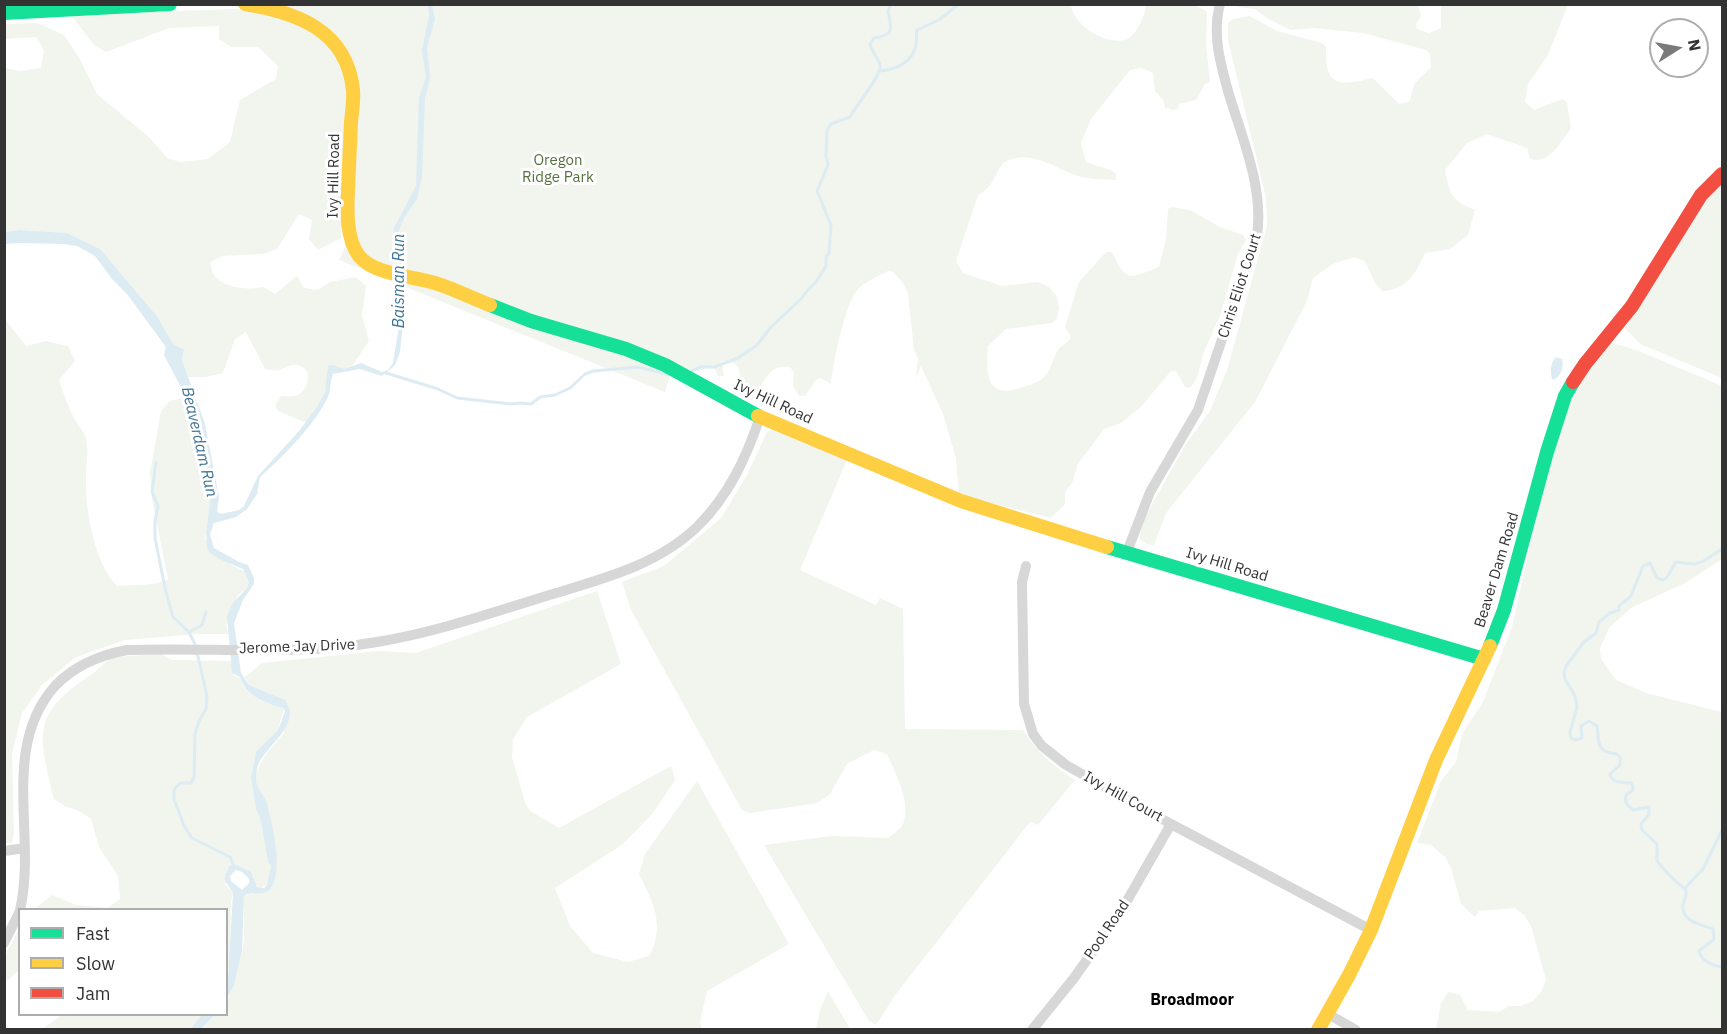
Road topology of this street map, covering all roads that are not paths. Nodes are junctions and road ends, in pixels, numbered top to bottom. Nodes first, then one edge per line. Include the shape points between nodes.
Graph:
1 (170, 4) edge
2 (245, 4) edge
3 (1220, 4) edge
4 (4, 13) edge
5 (1722, 174) edge
6 (760, 417) junction
7 (1127, 552) junction
8 (1026, 567) dead end
9 (1484, 659) junction
10 (1171, 824) junction
11 (25, 848) junction
12 (4, 851) edge
13 (20, 908) edge
14 (18, 914) edge
15 (1371, 930) junction
16 (4, 943) edge
17 (1328, 1014) junction
18 (1032, 1029) edge
19 (1318, 1029) edge
20 (1356, 1029) edge

1 - 4 street
2 - 6 street, Ivy Hill Road via 275,8 312,24 344,58 353,90 347,212 358,256 365,263 435,283 531,321 626,349 665,365
3 - 7 street, Chris Eliot Court via 1217,47 1254,180 1257,236 1198,410 1150,492
5 - 9 street, Beaver Dam Road via 1701,195 1658,268 1584,364 1565,396 1504,610
6 - 7 street, Ivy Hill Road via 961,501
6 - 11 street, Jerome Jay Drive via 739,471 713,510 677,543 636,567 376,642 316,649 111,653 77,668 48,693 29,726 20,761
7 - 9 street, Ivy Hill Road
8 - 10 street, Ivy Hill Court via 1022,582 1023,686 1033,734 1066,765
9 - 15 street, Beaver Dam Road via 1436,760
10 - 15 street, Ivy Hill Court
10 - 18 street, Pool Road via 1110,929
11 - 12 street
11 - 13 street, Jerome Jay Drive via 25,888
14 - 16 street, Jerome Jay Drive
15 - 17 street, Beaver Dam Road
17 - 19 street, Beaver Dam Road
17 - 20 street

